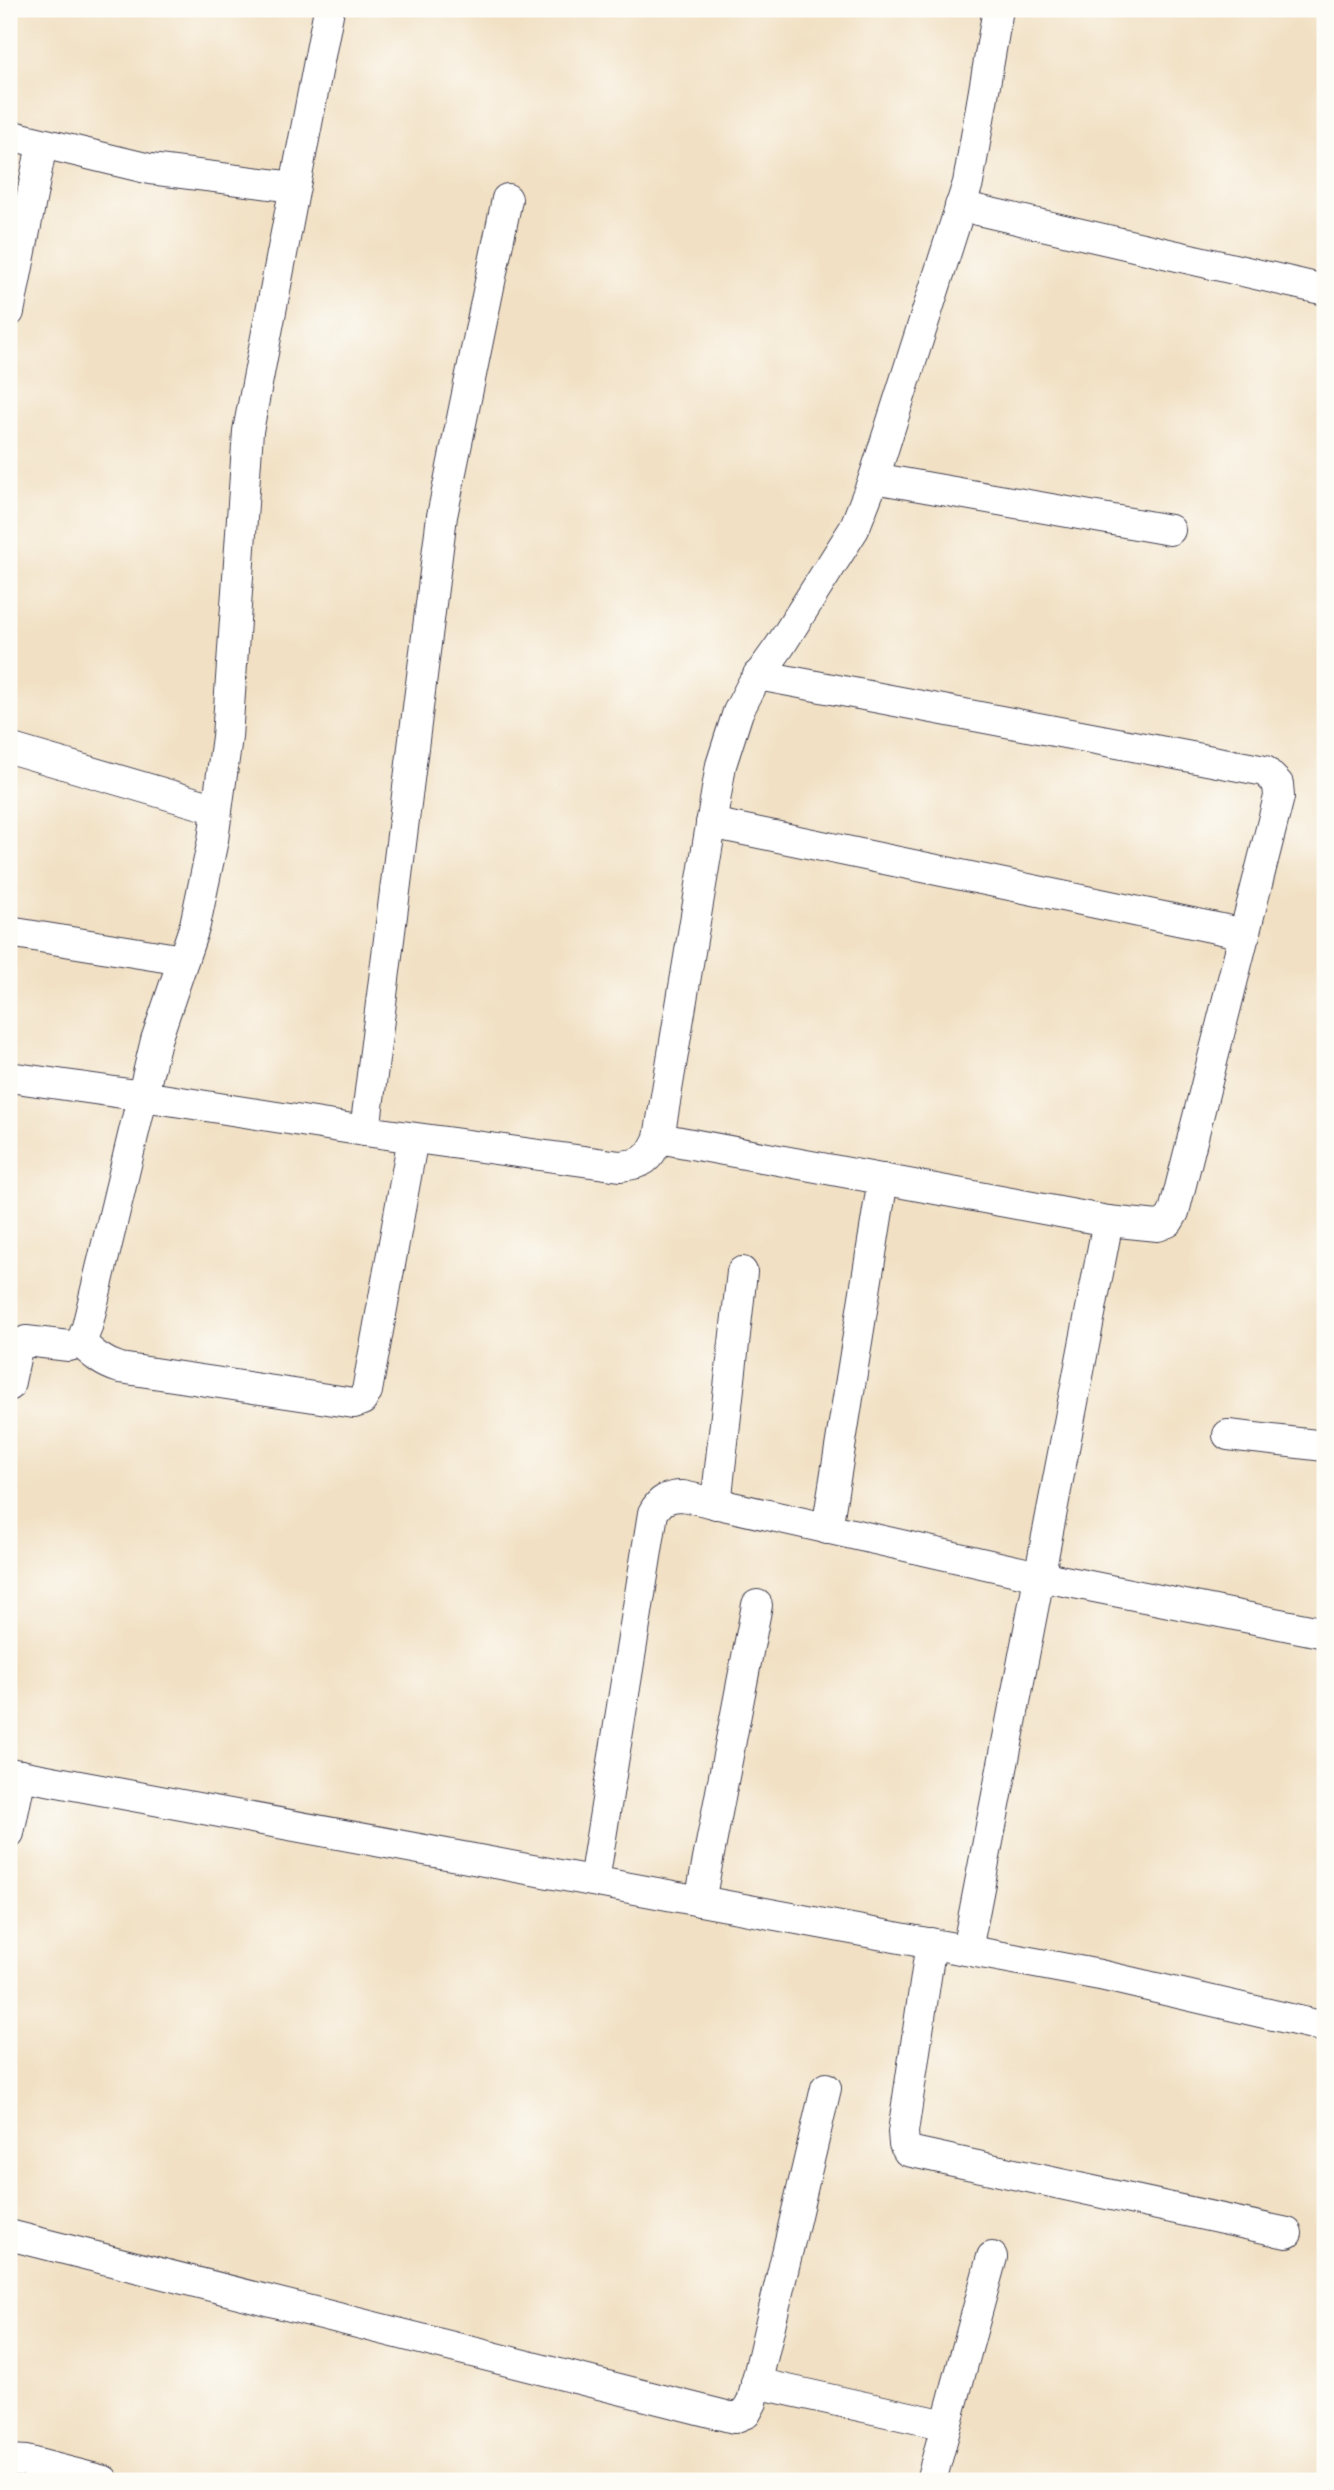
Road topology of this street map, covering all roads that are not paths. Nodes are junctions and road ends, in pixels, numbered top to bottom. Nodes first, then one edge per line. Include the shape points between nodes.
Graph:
1 (329, 9) edge
2 (999, 9) edge
3 (9, 135) edge
4 (42, 144) junction
5 (294, 187) junction
6 (507, 199) dead end
7 (960, 206) junction
8 (1325, 290) edge
9 (9, 312) edge
10 (874, 478) junction
11 (1170, 530) dead end
12 (758, 675) junction
13 (9, 748) edge
14 (217, 809) junction
15 (711, 823) junction
16 (9, 932) edge
17 (1245, 934) junction
18 (183, 960) junction
19 (9, 1077) edge
20 (143, 1096) junction
21 (365, 1131) junction
22 (413, 1138) junction
23 (659, 1138) junction
24 (883, 1179) junction
25 (1108, 1221) junction
26 (742, 1272) dead end
27 (81, 1343) junction
28 (9, 1386) edge
29 (1228, 1435) dead end
30 (1325, 1447) edge
31 (716, 1504) junction
32 (827, 1529) junction
33 (1039, 1577) junction
34 (757, 1605) dead end
35 (1325, 1633) edge
36 (15, 1774) edge
37 (9, 1833) edge
38 (593, 1881) junction
39 (700, 1901) junction
40 (931, 1943) junction
41 (967, 1950) junction
42 (1325, 2027) edge
43 (826, 2088) dead end
44 (1287, 2233) dead end
45 (9, 2235) edge
46 (992, 2257) dead end
47 (756, 2383) junction
48 (946, 2425) junction
49 (9, 2460) edge
50 (104, 2481) edge
51 (931, 2481) edge

1 - 5 street
2 - 7 street
3 - 4 street
4 - 5 street via 150,169
4 - 9 street
5 - 14 street via 248,431 228,737
6 - 21 street via 442,516
7 - 8 street
7 - 10 street
10 - 11 street
10 - 12 street via 854,529
12 - 15 street via 738,712 720,765
12 - 17 street via 1265,771 1278,784 1279,797
13 - 14 street
14 - 18 street
15 - 17 street
15 - 23 street
16 - 18 street
17 - 25 street via 1174,1212 1168,1222 1158,1226
18 - 20 street
19 - 20 street
20 - 21 street
20 - 27 street
21 - 22 street
22 - 23 street via 620,1166 638,1164 652,1154
22 - 27 street via 362,1400 354,1403 120,1368 96,1357
23 - 24 street
24 - 25 street
24 - 32 street
25 - 33 street
26 - 31 street
27 - 28 street via 26,1341 16,1349
29 - 30 street
31 - 32 street
31 - 38 street via 669,1496 653,1513
32 - 33 street
33 - 35 street
33 - 41 street
34 - 39 street
36 - 37 street
36 - 38 street
38 - 39 street
39 - 40 street
40 - 41 street
40 - 44 street via 903,2132 908,2151
41 - 42 street via 1100,1975
43 - 47 street
45 - 47 street via 734,2418 746,2413
46 - 48 street
47 - 48 street
48 - 51 street
49 - 50 street

